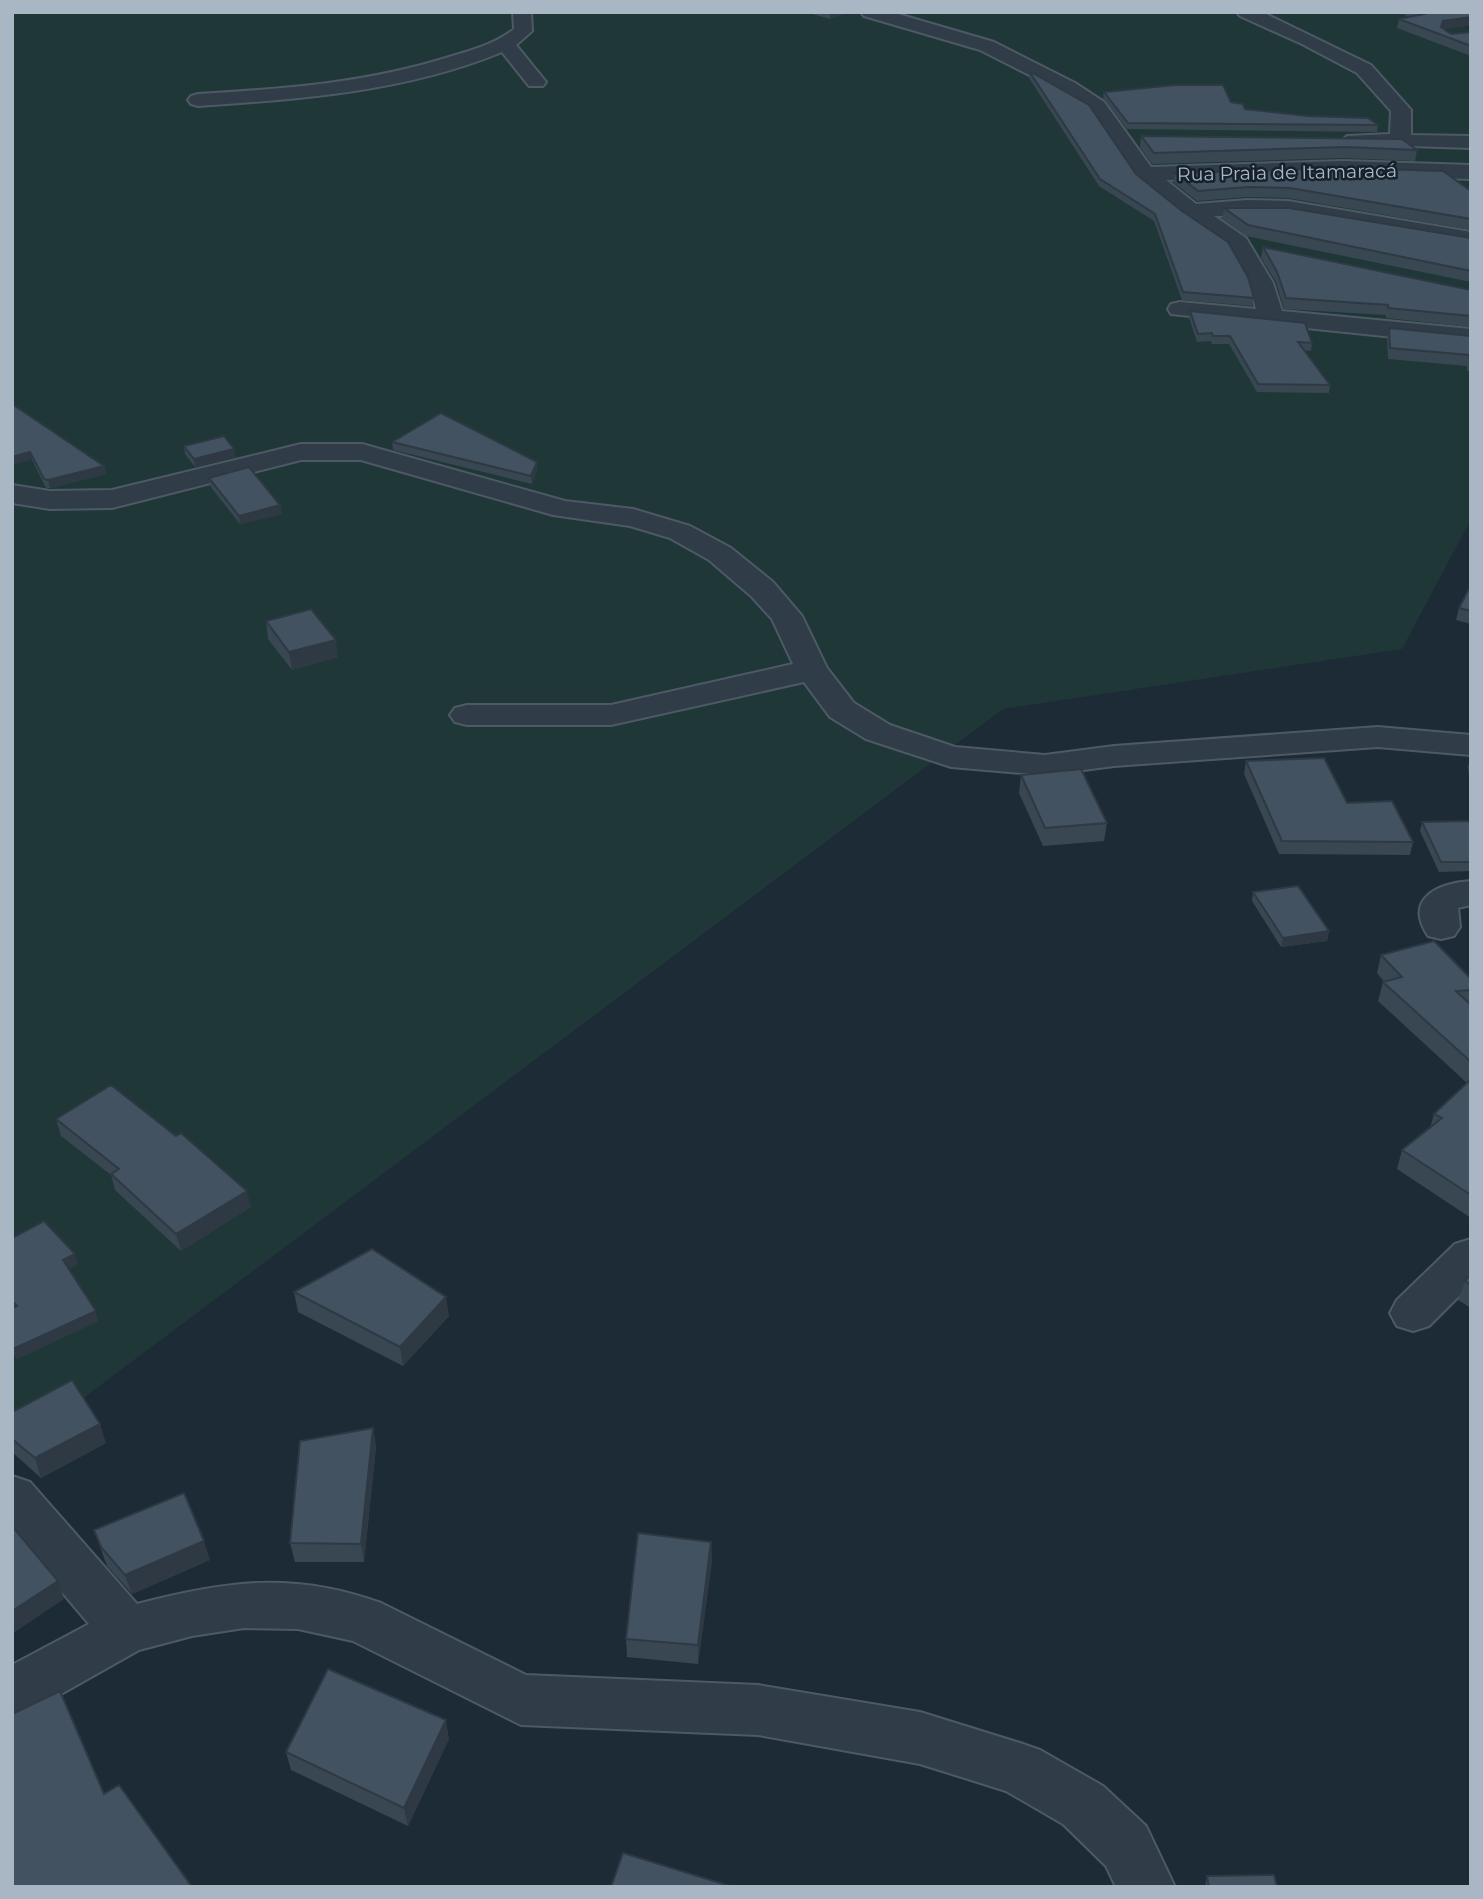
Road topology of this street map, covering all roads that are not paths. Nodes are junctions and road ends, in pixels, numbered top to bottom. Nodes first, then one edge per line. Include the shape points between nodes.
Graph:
1 (522, 12) edge
2 (870, 12) edge
3 (1247, 12) edge
4 (505, 44) junction
5 (536, 82) dead end
6 (198, 100) dead end
7 (1121, 138) junction
8 (1149, 138) edge
9 (1330, 140) edge
10 (1399, 141) junction
11 (1471, 142) edge
12 (1471, 172) edge
13 (1145, 174) junction
14 (1191, 211) junction
15 (1471, 239) edge
16 (1238, 243) junction
17 (1265, 249) edge
18 (1180, 309) dead end
19 (1271, 316) junction
20 (1471, 337) edge
21 (12, 494) edge
22 (813, 670) junction
23 (467, 715) dead end
24 (1471, 745) edge
25 (1471, 893) edge
26 (1441, 927) dead end
27 (1471, 1256) edge
28 (1413, 1313) dead end
29 (12, 1497) edge
30 (127, 1630) junction
31 (12, 1693) edge
32 (1146, 1887) edge

1 - 4 street via 523,30
2 - 7 street via 987,46 1017,60 1097,106
3 - 10 street via 1364,69 1401,110
4 - 5 street
4 - 6 street via 407,78 366,86
7 - 8 street
7 - 13 street
9 - 10 street
10 - 11 street
12 - 13 street, Rua Praia de Itamaracá via 1343,168
13 - 14 street
14 - 15 street via 1288,208
14 - 16 street
16 - 17 street
16 - 19 street via 1261,283
18 - 19 street
19 - 20 street
21 - 22 street via 50,500 112,499 301,452 362,452 563,509 633,518 680,532 720,554 762,589 786,616
22 - 23 street via 611,715
22 - 24 street via 842,710 878,732 951,757 985,761 1045,765 1378,737
25 - 26 street via 1454,894 1439,904
27 - 28 street
29 - 30 street
30 - 31 street
30 - 32 street via 244,1605 298,1606 362,1620 521,1700 758,1710 920,1738 1020,1769 1083,1805 1126,1846

